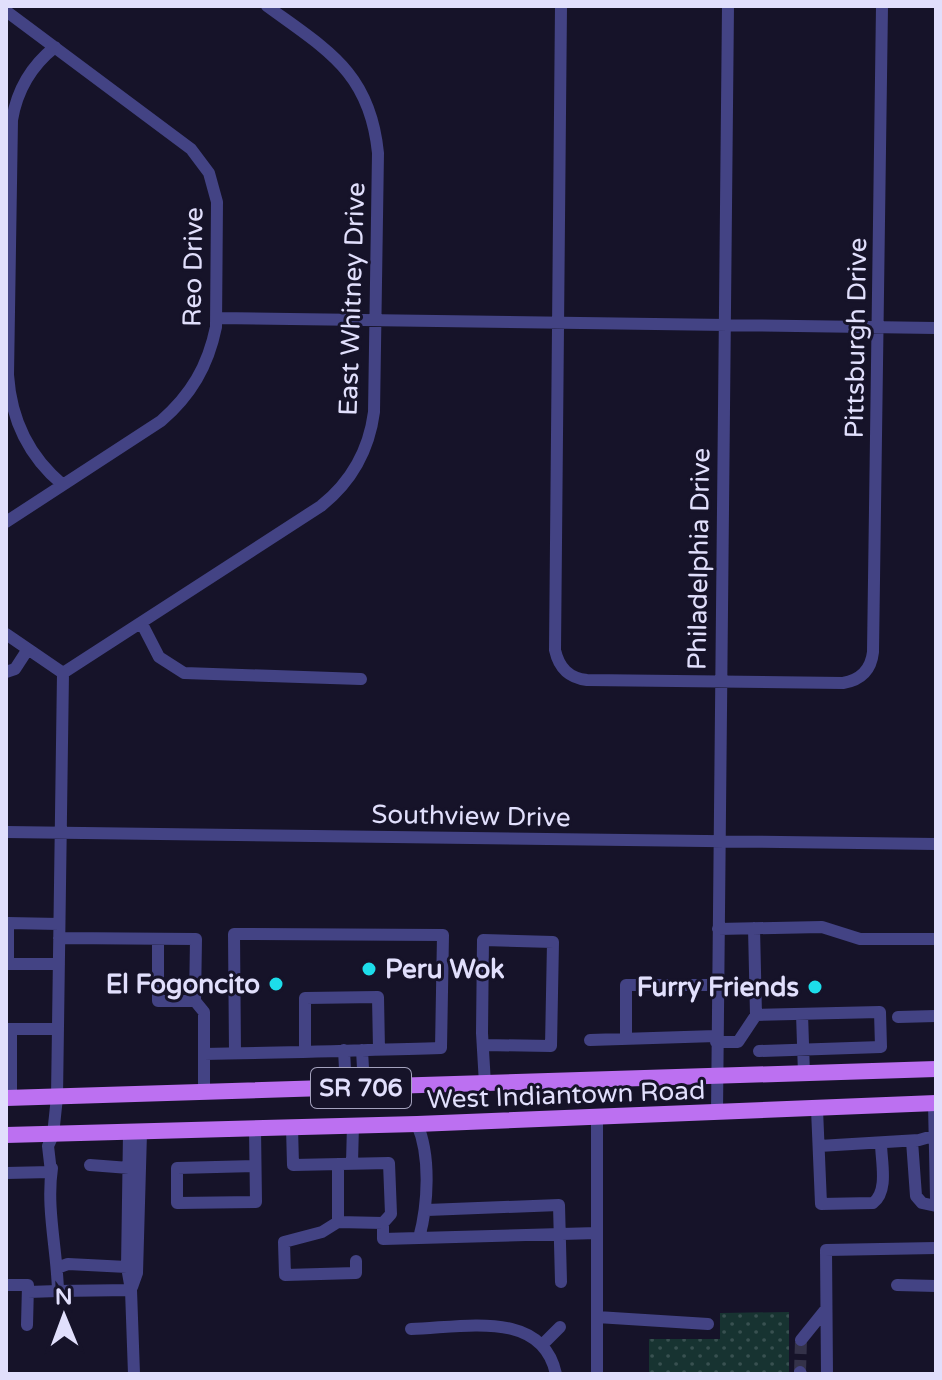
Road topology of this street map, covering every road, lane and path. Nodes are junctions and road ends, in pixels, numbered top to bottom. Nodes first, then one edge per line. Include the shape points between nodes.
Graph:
1 (267, 6) edge
2 (561, 6) edge
3 (728, 6) edge
4 (882, 6) edge
5 (6, 11) edge
6 (55, 47) junction
7 (216, 318) junction
8 (376, 320) junction
9 (559, 323) junction
10 (724, 325) junction
11 (878, 327) junction
12 (936, 328) edge
13 (63, 485) junction
14 (6, 522) edge
15 (142, 624) junction
16 (6, 634) edge
17 (28, 649) junction
18 (6, 672) edge
19 (63, 673) junction
20 (361, 679) dead end
21 (720, 682) junction
22 (6, 832) edge
23 (61, 832) junction
24 (718, 841) junction
25 (936, 844) edge
26 (59, 924) junction
27 (754, 928) junction
28 (718, 929) junction
29 (59, 938) junction
30 (158, 939) junction
31 (936, 939) edge
32 (59, 964) junction
33 (717, 985) junction
34 (195, 1001) junction
35 (802, 1014) junction
36 (756, 1015) junction
37 (936, 1016) edge
38 (898, 1017) dead end
39 (9, 1029) edge
40 (58, 1029) junction
41 (626, 1039) junction
42 (716, 1039) junction
43 (590, 1040) dead end
44 (484, 1045) junction
45 (379, 1049) junction
46 (803, 1049) junction
47 (344, 1050) junction
48 (362, 1050) junction
49 (305, 1051) junction
50 (759, 1051) dead end
51 (235, 1053) junction
52 (204, 1054) junction
53 (936, 1069) edge
54 (804, 1074) junction
55 (716, 1077) junction
56 (485, 1084) junction
57 (364, 1087) junction
58 (346, 1088) junction
59 (204, 1092) junction
60 (57, 1097) junction
61 (8, 1098) edge
62 (935, 1104) edge
63 (817, 1109) junction
64 (717, 1113) junction
65 (597, 1116) junction
66 (417, 1124) junction
67 (353, 1125) junction
68 (292, 1127) junction
69 (255, 1129) junction
70 (135, 1133) junction
71 (6, 1135) edge
72 (53, 1135) junction
73 (933, 1136) junction
74 (912, 1141) junction
75 (881, 1143) junction
76 (819, 1146) junction
77 (352, 1163) junction
78 (338, 1164) junction
79 (90, 1165) dead end
80 (255, 1166) junction
81 (129, 1168) junction
82 (51, 1172) junction
83 (6, 1173) edge
84 (936, 1198) edge
85 (936, 1206) edge
86 (427, 1210) junction
87 (338, 1222) junction
88 (383, 1223) junction
89 (597, 1233) junction
90 (560, 1234) junction
91 (419, 1238) junction
92 (936, 1248) edge
93 (356, 1261) dead end
94 (127, 1267) junction
95 (57, 1268) junction
96 (561, 1282) dead end
97 (6, 1285) edge
98 (897, 1285) dead end
99 (936, 1286) edge
100 (131, 1290) junction
101 (58, 1291) junction
102 (28, 1292) junction
103 (826, 1309) junction
104 (597, 1317) junction
105 (708, 1324) dead end
106 (27, 1325) dead end
107 (560, 1327) dead end
108 (411, 1329) dead end
109 (801, 1340) tunnel mouth
110 (542, 1345) junction
111 (134, 1374) edge
112 (556, 1374) edge
113 (597, 1374) edge
114 (827, 1374) edge

1 - 8 street, East Whitney Drive via 339,61 371,113 378,153
2 - 9 street
3 - 10 street, Philadelphia Drive
4 - 11 street, Pittsburgh Drive
5 - 6 street, Reo Drive
6 - 7 street, Reo Drive via 183,142 204,164 217,202
6 - 13 street via 25,79 12,120 8,375 11,405 25,443
7 - 8 street
7 - 13 street, Reo Drive via 205,366 183,400 161,421
8 - 9 street
8 - 15 street, East Whitney Drive via 373,422 349,477 321,506
9 - 10 street
9 - 21 street via 555,650 562,668 587,680
10 - 11 street
10 - 21 street, Philadelphia Drive
11 - 12 street
11 - 21 street, Pittsburgh Drive via 873,652 868,669 843,683
13 - 14 street, Reo Drive
15 - 19 street, East Whitney Drive
15 - 20 street via 159,657 184,673
16 - 17 street
17 - 18 street via 15,669
17 - 19 street
19 - 23 street
21 - 24 street, Philadelphia Drive
22 - 23 street, Southview Drive
23 - 24 street, Southview Drive
23 - 26 street
24 - 25 street, Southview Drive
24 - 28 street, Philadelphia Drive
26 - 29 street
26 - 32 street via 8,923 8,964
27 - 28 street
27 - 31 street via 822,927 860,939
27 - 36 street
28 - 33 street, Philadelphia Drive
29 - 30 street
29 - 32 street
30 - 34 street via 158,1001
30 - 34 street via 196,939
32 - 40 street
33 - 41 street via 626,985
33 - 42 street, Philadelphia Drive
34 - 52 street via 204,1012
35 - 36 street
35 - 46 street
35 - 46 street via 880,1012 881,1047
36 - 42 street via 738,1042
37 - 38 street
39 - 40 street
39 - 61 street
40 - 60 street
41 - 42 street
41 - 43 street
42 - 55 street, Philadelphia Drive
44 - 44 street via 483,940 553,942 551,1046
44 - 56 street
45 - 48 street
45 - 49 street via 378,997 305,998
45 - 51 street via 441,1048 443,935 234,934
46 - 50 street
46 - 54 street
47 - 48 street
47 - 49 street
47 - 58 street
48 - 57 street
49 - 51 street
51 - 52 street
52 - 59 street
53 - 54 main road, West Indiantown Road / SR 706
54 - 55 main road, West Indiantown Road / SR 706
55 - 56 main road, West Indiantown Road / SR 706
55 - 64 street, Philadelphia Drive
56 - 57 main road, West Indiantown Road / SR 706
57 - 58 main road, West Indiantown Road / SR 706
58 - 59 main road, West Indiantown Road / SR 706
59 - 60 main road, West Indiantown Road / SR 706
60 - 61 main road, West Indiantown Road / SR 706
60 - 72 street
62 - 63 main road, West Indiantown Road / SR 706
62 - 73 street
63 - 64 main road, West Indiantown Road / SR 706
63 - 76 street
64 - 65 main road, West Indiantown Road / SR 706
65 - 66 main road, West Indiantown Road / SR 706
65 - 89 street
66 - 67 main road, West Indiantown Road / SR 706
66 - 86 street via 423,1138
67 - 68 main road, West Indiantown Road / SR 706
67 - 77 street
68 - 69 main road, West Indiantown Road / SR 706
68 - 78 street via 293,1165
69 - 70 main road, West Indiantown Road / SR 706
69 - 80 street
70 - 72 main road, West Indiantown Road / SR 706
70 - 81 street
70 - 100 street via 137,1273
71 - 72 main road, West Indiantown Road / SR 706
72 - 82 street
73 - 74 street
73 - 84 street
74 - 75 street
74 - 85 street via 916,1196
75 - 76 street
75 - 76 street via 883,1190 873,1203 821,1204
77 - 78 street
77 - 88 street via 389,1163 391,1214
78 - 87 street
79 - 81 street
80 - 80 street via 256,1202 177,1203 177,1168
81 - 94 street
82 - 83 street
82 - 95 street
86 - 90 street via 559,1205
86 - 91 street
87 - 88 street
87 - 93 street via 284,1242 285,1275 356,1273
88 - 91 street via 383,1239
89 - 90 street
89 - 104 street
90 - 91 street
90 - 96 street
92 - 103 street via 826,1250
94 - 95 street
94 - 100 street
95 - 101 street
97 - 102 street via 28,1285
98 - 99 street
100 - 101 street
100 - 111 street
101 - 102 street
102 - 106 street
103 - 109 street
103 - 114 street
104 - 105 street
104 - 113 street
107 - 110 street
108 - 110 street via 508,1327 527,1332
110 - 112 street

